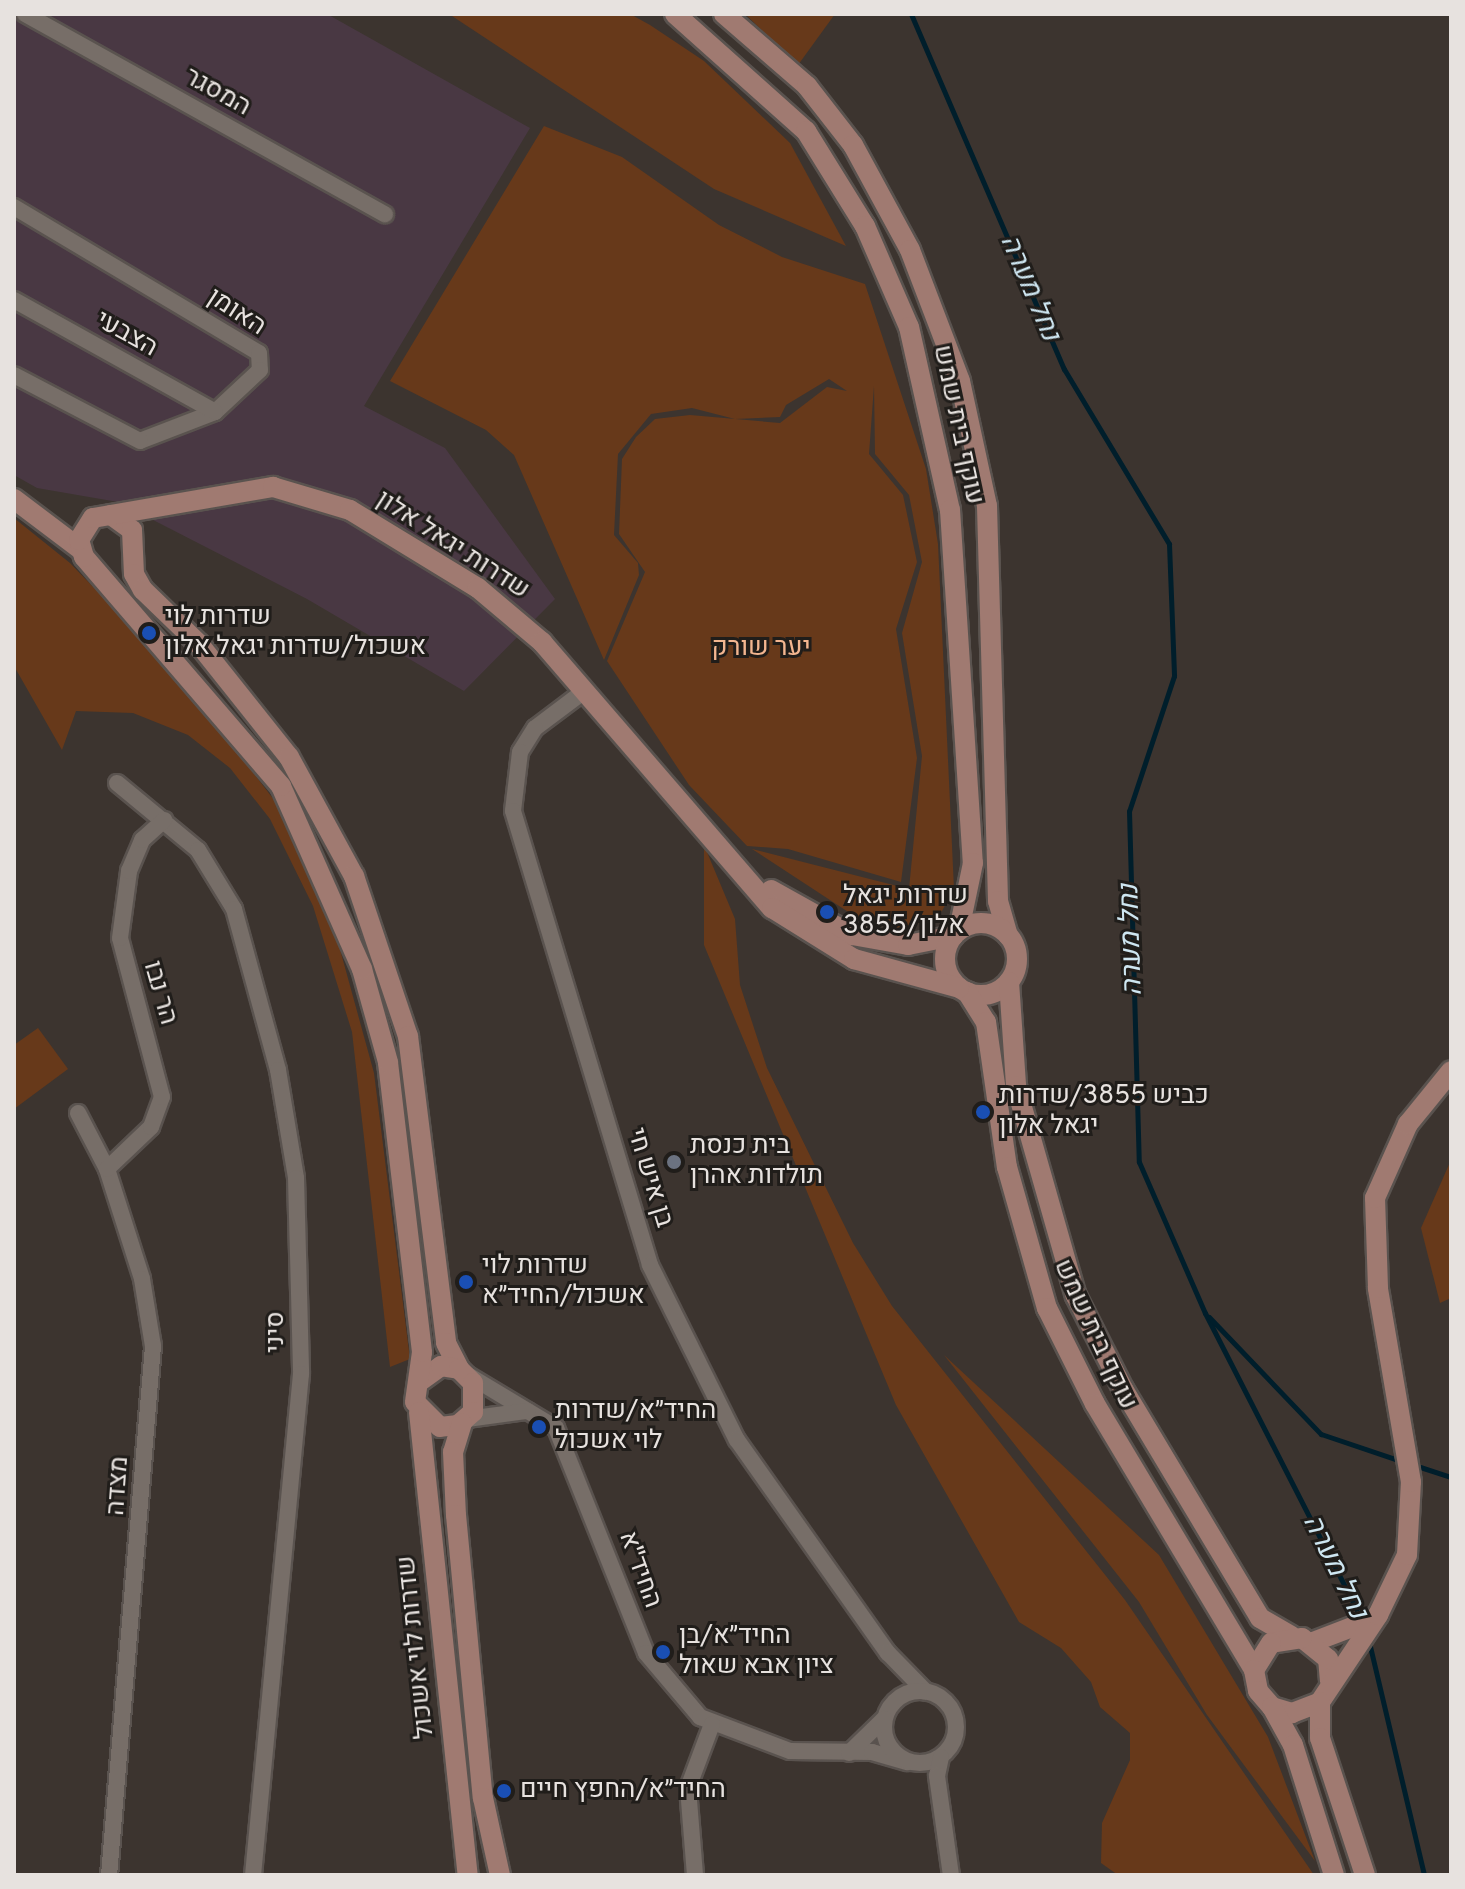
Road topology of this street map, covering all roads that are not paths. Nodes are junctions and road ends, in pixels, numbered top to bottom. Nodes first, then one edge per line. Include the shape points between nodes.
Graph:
1 (25, 14) edge
2 (675, 14) edge
3 (724, 14) edge
4 (14, 207) edge
5 (385, 214) dead end
6 (14, 300) edge
7 (14, 375) edge
8 (215, 412) junction
9 (19, 502) edge
10 (174, 503) junction
11 (102, 516) junction
12 (133, 545) junction
13 (85, 556) junction
14 (583, 692) junction
15 (117, 783) dead end
16 (164, 820) junction
17 (708, 834) junction
18 (956, 933) junction
19 (1008, 935) junction
20 (1009, 982) junction
21 (963, 990) junction
22 (1451, 1071) edge
23 (78, 1113) dead end
24 (107, 1169) junction
25 (464, 1372) junction
26 (419, 1382) junction
27 (419, 1412) junction
28 (544, 1417) junction
29 (464, 1421) junction
30 (1378, 1615) junction
31 (1291, 1636) junction
32 (1313, 1642) junction
33 (888, 1653) junction
34 (1254, 1670) junction
35 (1330, 1681) junction
36 (926, 1692) junction
37 (1320, 1702) junction
38 (1272, 1707) junction
39 (887, 1713) junction
40 (712, 1724) junction
41 (848, 1754) junction
42 (941, 1757) junction
43 (914, 1763) junction
44 (939, 1792) junction
45 (109, 1875) edge
46 (253, 1875) edge
47 (468, 1875) edge
48 (500, 1875) edge
49 (695, 1875) edge
50 (951, 1875) edge
51 (1334, 1875) edge
52 (1365, 1875) edge

1 - 5 street, המסגר
2 - 18 main road, עוקף בית שמש via 785,106 829,161 865,226 909,327 950,510 973,863
3 - 19 main road, עוקף בית שמש via 829,113 892,213 937,317 971,419 987,506 998,901
4 - 8 street, האומן via 259,353 260,370
6 - 8 street, הצבעי
7 - 8 street, האומן via 140,441
9 - 11 main road, שדרות יגאל אלון via 58,517
9 - 13 main road, שדרות יגאל אלון
10 - 11 main road, שדרות יגאל אלון
10 - 12 main road
10 - 14 main road, שדרות יגאל אלון via 273,487 324,497 478,588 542,642
11 - 12 main road
11 - 13 main road via 81,531
12 - 13 main road via 115,568
12 - 25 main road via 143,590 199,644 289,757 354,876 386,956 421,1113 446,1343
13 - 26 main road, שדרות יגאל אלון via 281,786 362,969 388,1062 422,1352
14 - 17 main road, שדרות יגאל אלון
14 - 33 street, בן איש חי via 535,728 520,752 513,811 650,1265 737,1440
15 - 16 street, סיני
16 - 24 street, הר נבו via 142,840 129,871 120,938 162,1097 151,1127
16 - 46 street, סיני via 198,850 234,909 278,1070 296,1178 301,1374
17 - 18 main road, שדרות יגאל אלון via 782,900 830,926 888,944
17 - 21 main road, שדרות יגאל אלון via 772,908 826,946
18 - 19 main road via 990,924
18 - 21 main road via 945,963
19 - 20 main road via 1017,962
20 - 21 main road via 990,994
20 - 31 main road, עוקף בית שמש via 1007,1038 1019,1101 1076,1296 1123,1389 1260,1618
21 - 34 main road, עוקף בית שמש via 986,1022 1007,1167 1047,1308 1095,1404
22 - 30 main road via 1408,1124 1375,1198 1378,1288 1412,1511 1407,1555
23 - 24 street, מצדה
24 - 45 street, מצדה via 142,1279 153,1346
25 - 26 main road via 441,1366
25 - 28 street, החיד"א
25 - 29 main road via 476,1403
26 - 27 main road
27 - 29 main road via 440,1427
27 - 47 main road, שדרות לוי אשכול
28 - 29 street via 507,1409
28 - 40 street, החיד"א via 565,1442 646,1653 679,1698
29 - 48 main road, שדרות לוי אשכול via 453,1452 457,1530 483,1798
30 - 32 main road
30 - 35 main road
31 - 32 main road
31 - 34 main road via 1271,1643
32 - 35 main road via 1328,1659
33 - 36 street, בן איש חי
33 - 39 street, בן איש חי via 897,1681
34 - 38 main road via 1258,1691
35 - 37 main road
36 - 39 street via 905,1694
36 - 42 street via 947,1703 956,1725
37 - 38 main road via 1292,1713
37 - 52 main road via 1320,1738
38 - 51 main road via 1293,1745
39 - 41 street
39 - 43 street via 886,1740
40 - 41 street, החיד"א via 790,1751
40 - 49 street via 692,1768 687,1840
41 - 43 street, החיד"א
42 - 43 street
42 - 44 street
43 - 44 street
44 - 50 street

